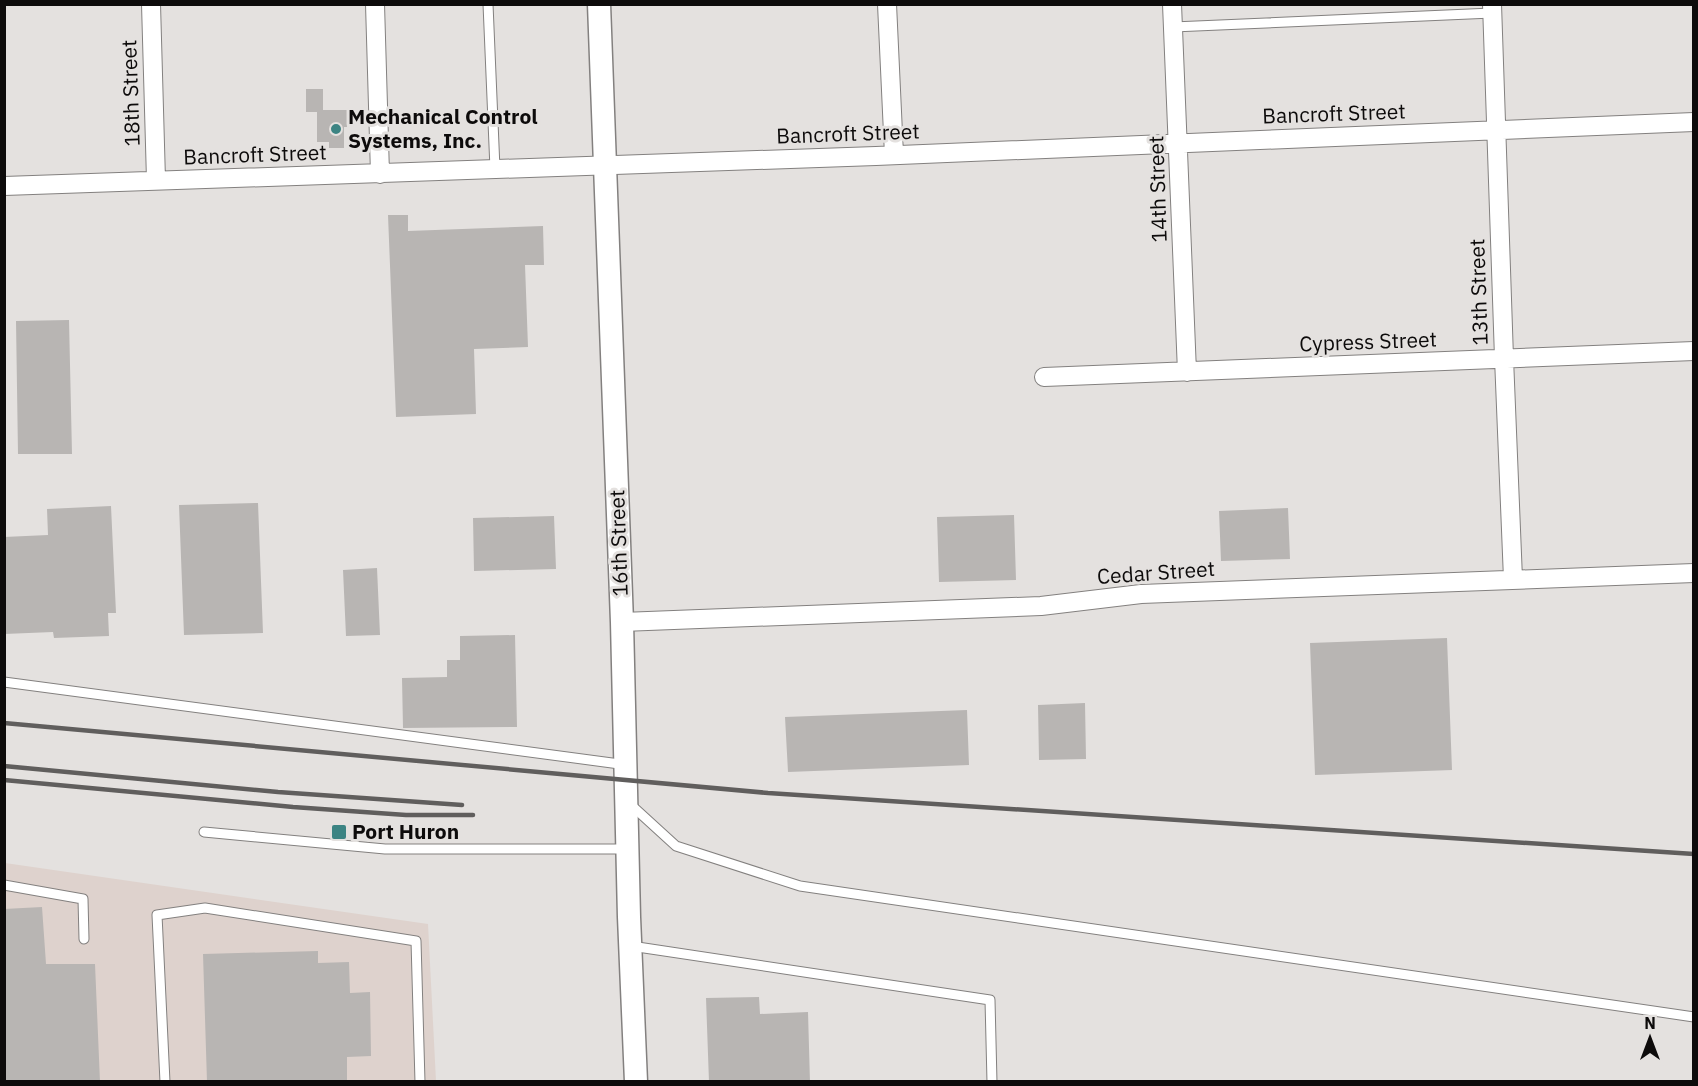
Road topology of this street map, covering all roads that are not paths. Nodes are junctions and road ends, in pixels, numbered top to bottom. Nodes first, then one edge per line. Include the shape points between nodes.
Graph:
1 (151, 4) edge
2 (375, 4) edge
3 (488, 4) edge
4 (599, 4) edge
5 (887, 4) edge
6 (1172, 4) edge
7 (1492, 9) edge
8 (1173, 27) junction
9 (1694, 122) edge
10 (1497, 130) junction
11 (1179, 142) junction
12 (894, 155) junction
13 (605, 165) junction
14 (495, 169) junction
15 (380, 174) junction
16 (156, 180) junction
17 (4, 186) edge
18 (1694, 351) edge
19 (1504, 358) junction
20 (1187, 372) junction
21 (1044, 377) dead end
22 (1694, 573) edge
23 (1514, 579) junction
24 (622, 622) junction
25 (4, 682) edge
26 (627, 765) junction
27 (627, 802) junction
28 (204, 832) dead end
29 (628, 849) junction
30 (4, 885) edge
31 (84, 939) dead end
32 (630, 946) junction
33 (1694, 1017) edge
34 (165, 1082) edge
35 (420, 1082) edge
36 (636, 1082) edge
37 (992, 1082) edge

1 - 16 street, 18th Street
2 - 15 street
3 - 14 lane
4 - 13 street, 16th Street
5 - 12 street
6 - 8 street, 14th Street
7 - 8 lane
7 - 10 street, 13th Street
8 - 11 street, 14th Street
9 - 10 street, Bancroft Street
10 - 11 street, Bancroft Street
10 - 19 street, 13th Street
11 - 12 street, Bancroft Street
11 - 20 street, 14th Street
12 - 13 street, Bancroft Street
13 - 14 street, Bancroft Street
13 - 24 street, 16th Street
14 - 15 street, Bancroft Street
15 - 16 street, Bancroft Street
16 - 17 street, Bancroft Street
18 - 19 street, Cypress Street
19 - 20 street, Cypress Street
19 - 23 street, 13th Street
20 - 21 street, Cypress Street
22 - 23 street, Cedar Street
23 - 24 street, Cedar Street via 1142,594 1041,606
24 - 26 street, 16th Street
25 - 26 lane
26 - 27 street, 16th Street
27 - 29 street, 16th Street
27 - 33 lane via 676,846 800,886
28 - 29 lane via 384,849
29 - 32 street, 16th Street
30 - 31 lane via 83,899
32 - 36 street, 16th Street
32 - 37 lane via 990,1000
34 - 35 lane via 157,915 205,908 416,941

